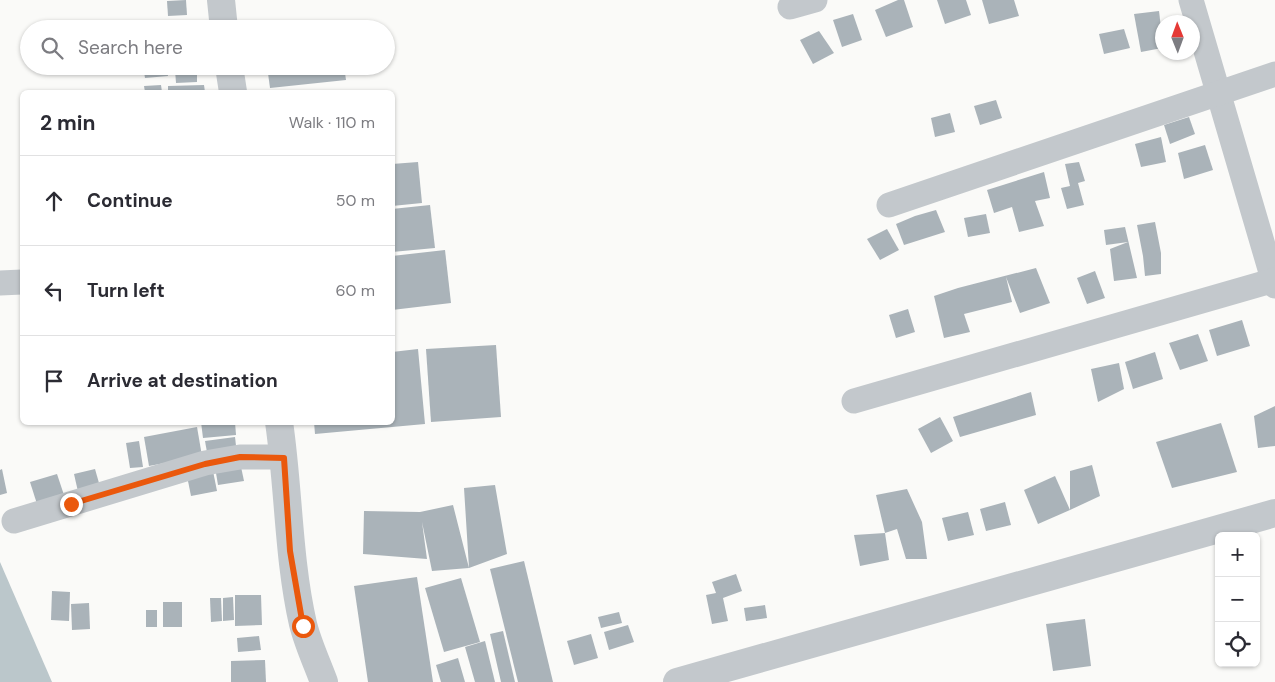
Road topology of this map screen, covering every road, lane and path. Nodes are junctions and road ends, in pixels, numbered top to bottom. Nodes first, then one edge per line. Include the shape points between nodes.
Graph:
1 (220, 0) edge
2 (814, 0) edge
3 (1190, 0) edge
4 (790, 7) dead end
5 (223, 20) edge
6 (1275, 74) edge
7 (231, 75) edge
8 (233, 90) edge
9 (1218, 93) junction
10 (889, 205) dead end
11 (20, 282) edge
12 (1274, 282) edge
13 (0, 283) edge
14 (854, 401) dead end
15 (279, 425) edge
16 (284, 458) junction
17 (1275, 513) edge
18 (14, 521) dead end
19 (324, 682) edge
20 (677, 682) edge

1 - 5 street
2 - 4 street
3 - 9 street
6 - 9 street
7 - 8 street
9 - 10 street
9 - 12 street
11 - 13 street
12 - 14 street
15 - 16 street
16 - 18 street via 240,457 205,464
16 - 19 street via 290,551 303,626
17 - 20 street

